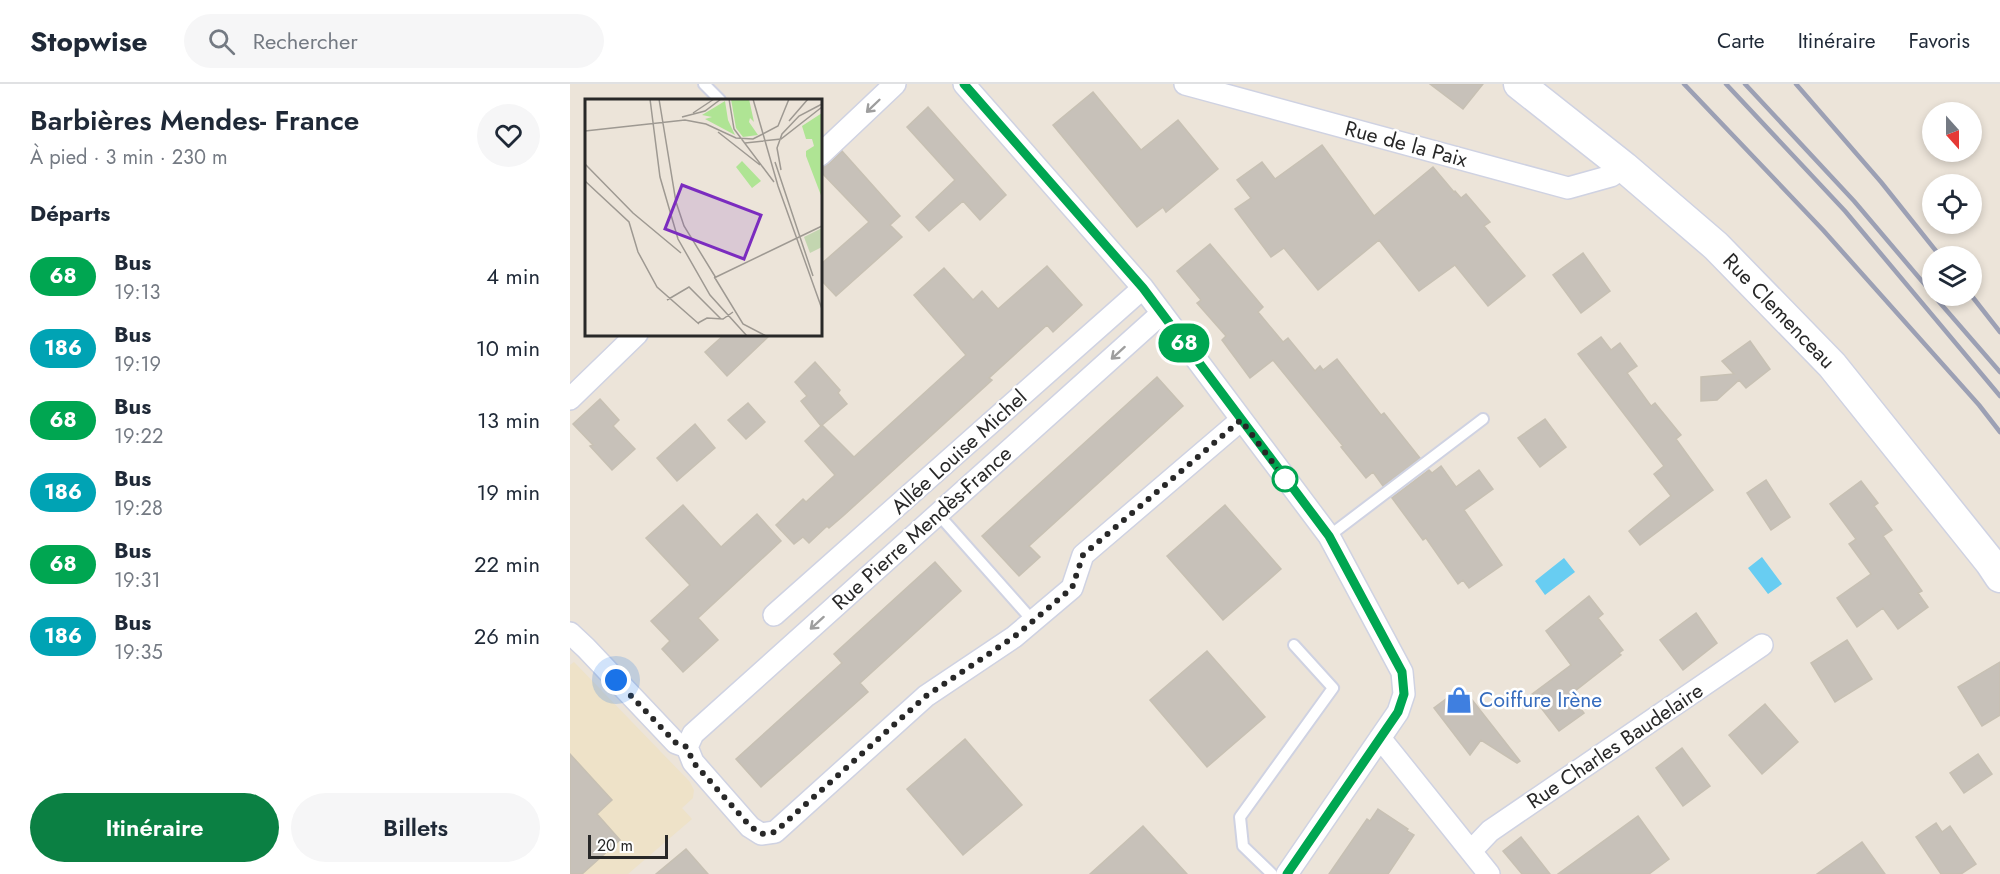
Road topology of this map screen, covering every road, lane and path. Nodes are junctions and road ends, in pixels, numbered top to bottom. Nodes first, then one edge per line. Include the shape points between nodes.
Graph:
1 (704, 84) edge
2 (895, 84) edge
3 (964, 84) edge
4 (1185, 84) edge
5 (1519, 84) edge
6 (719, 99) edge
7 (822, 154) edge
8 (1624, 167) junction
9 (1143, 288) junction
10 (1162, 314) junction
11 (635, 336) edge
12 (570, 399) edge
13 (1483, 419) dead end
14 (1241, 420) junction
15 (938, 514) junction
16 (1329, 536) junction
17 (2000, 577) edge
18 (774, 615) dead end
19 (1033, 621) junction
20 (570, 633) edge
21 (1294, 645) dead end
22 (1762, 645) dead end
23 (1380, 738) junction
24 (687, 747) junction
25 (1471, 851) junction
26 (1272, 874) edge
27 (1287, 874) edge
28 (1489, 874) edge

1 - 6 lane
2 -> 7 street
3 - 9 street
4 - 8 street, Rue de la Paix via 1568,188 1611,176
5 - 8 street, Rue Clemenceau
8 - 17 street, Rue Clemenceau via 1716,246 1832,364
9 - 10 street
9 - 18 street, Allée Louise Michel
10 - 14 street
10 -> 15 street, Rue Pierre Mendès-France
11 - 12 street
13 - 16 lane
14 - 16 street
14 - 19 street via 1083,555 1072,588
15 - 19 lane
15 -> 24 street, Rue Pierre Mendès-France via 693,734
16 - 23 street via 1402,672 1404,694 1398,712
19 - 24 street via 926,696 775,832 761,834 750,826 693,762
20 - 24 street via 676,743
21 - 26 lane via 1333,688 1240,817 1243,846
22 - 25 street, Rue Charles Baudelaire via 1490,831
23 - 25 street
23 - 27 street
25 - 28 street

